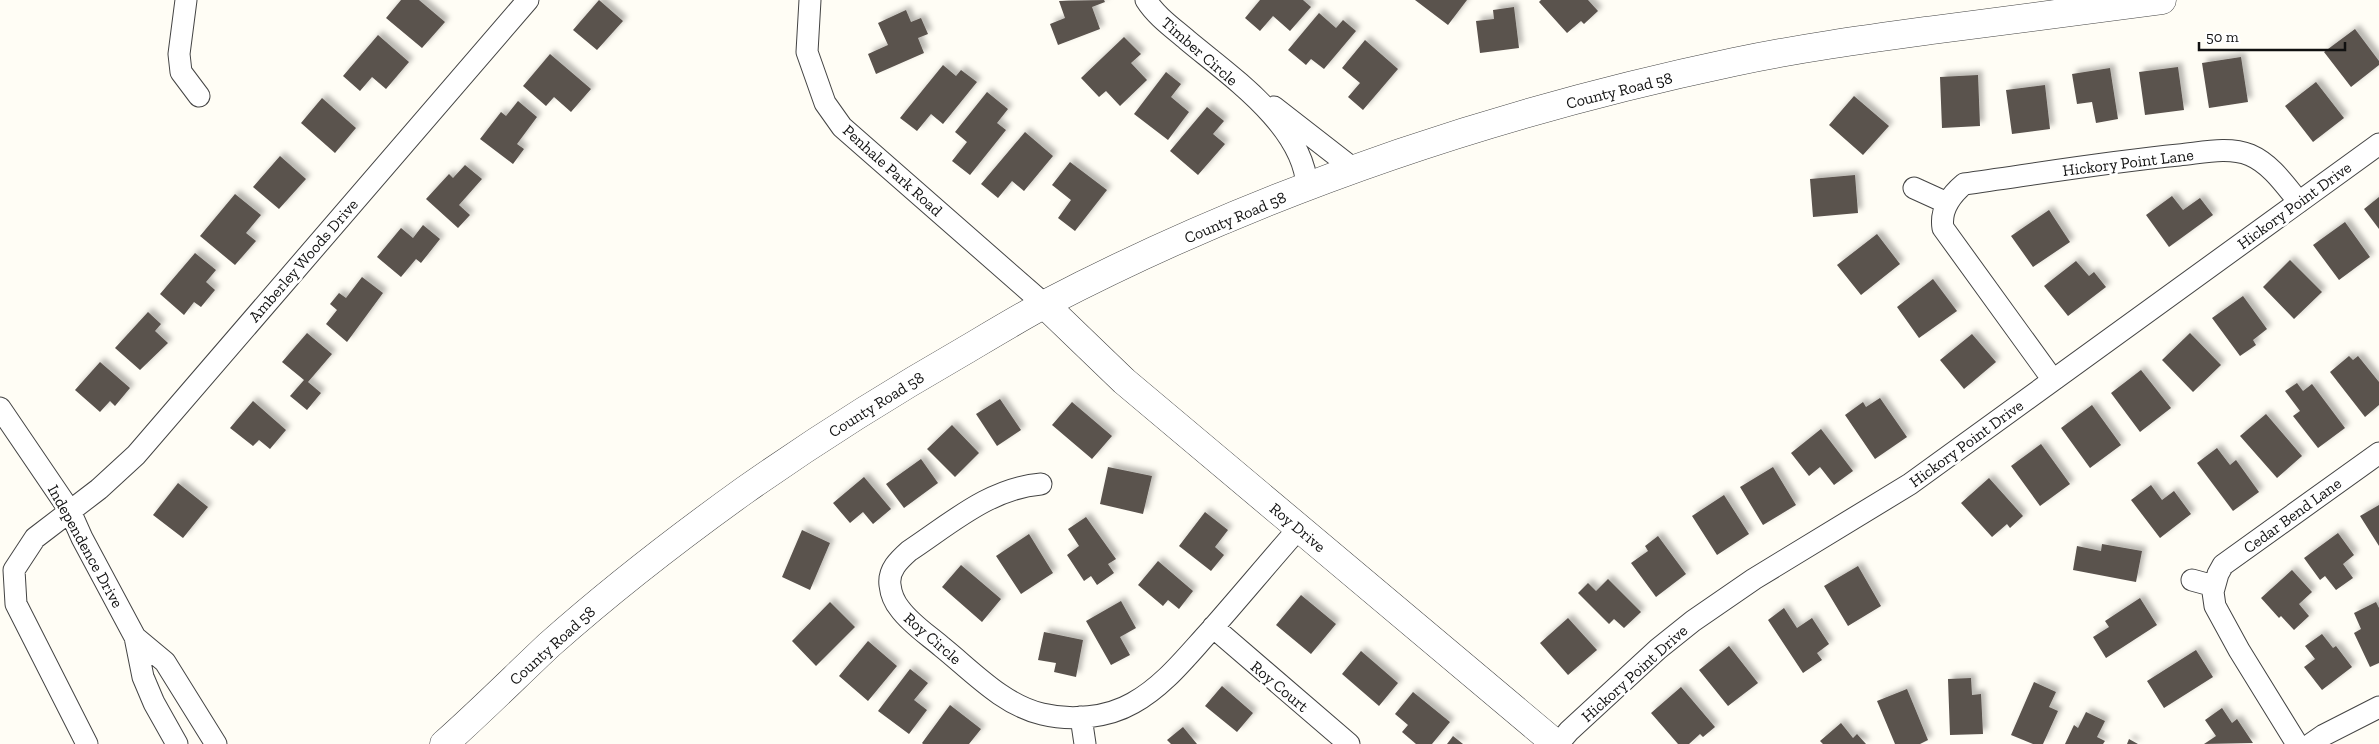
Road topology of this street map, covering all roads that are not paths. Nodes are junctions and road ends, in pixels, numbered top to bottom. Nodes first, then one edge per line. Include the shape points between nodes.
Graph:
1 (186, 0) edge
2 (528, 0) edge
3 (810, 0) edge
4 (1146, 0) edge
5 (2162, 0) edge
6 (200, 96) dead end
7 (1257, 99) junction
8 (2379, 144) edge
9 (1355, 170) junction
10 (1307, 186) junction
11 (1914, 188) dead end
12 (2299, 202) junction
13 (1947, 203) junction
14 (1044, 304) junction
15 (2053, 380) junction
16 (0, 408) edge
17 (2379, 453) edge
18 (1041, 484) dead end
19 (70, 512) junction
20 (1299, 528) junction
21 (2192, 580) dead end
22 (2214, 586) junction
23 (1213, 627) junction
24 (135, 637) junction
25 (2379, 707) edge
26 (1080, 717) junction
27 (87, 744) edge
28 (177, 744) edge
29 (216, 744) edge
30 (444, 744) edge
31 (1084, 744) edge
32 (1349, 744) edge
33 (1557, 744) edge
34 (2297, 744) edge
35 (2311, 744) edge

1 - 6 street via 179,54 181,72
2 - 19 street, Amberley Woods Drive via 136,455
3 - 14 street, Penhale Park Road via 807,52 826,103 842,127
4 - 7 street, Timber Circle via 1173,29
5 - 9 street, County Road 58 via 1870,39 1737,61 1612,90 1516,117
7 - 9 street, Timber Circle via 1282,112
7 - 10 street, Timber Circle via 1300,155
8 - 12 street, Hickory Point Drive
9 - 10 street, County Road 58
10 - 14 street, County Road 58 via 1152,252
11 - 13 street
12 - 13 street, Hickory Point Lane via 2259,159 2224,150 1964,184
12 - 15 street, Hickory Point Drive
13 - 15 street via 1943,228
14 - 20 street, Roy Drive via 1124,381
14 - 30 street, County Road 58 via 891,393 744,492 586,613
15 - 33 street, Hickory Point Drive via 1910,484 1754,579 1693,621 1658,649
16 - 19 street, Independence Drive
17 - 22 street, Cedar Bend Lane via 2223,565
18 - 26 street, Roy Circle via 998,493 909,551 891,571 890,588 895,602 909,619 997,691 1020,706 1041,714
19 - 24 street, Independence Drive
19 - 27 street, Amberley Woods Drive via 35,538 14,570 16,604
20 - 23 street, Roy Circle
20 - 33 street, Roy Drive
21 - 22 street
22 - 34 street via 2215,606
23 - 26 street, Roy Circle via 1159,685 1134,703 1118,710
23 - 32 street, Roy Court
24 - 28 street, Independence Drive via 142,677
24 - 29 street, Independence Drive via 165,662
25 - 35 street
26 - 31 street

